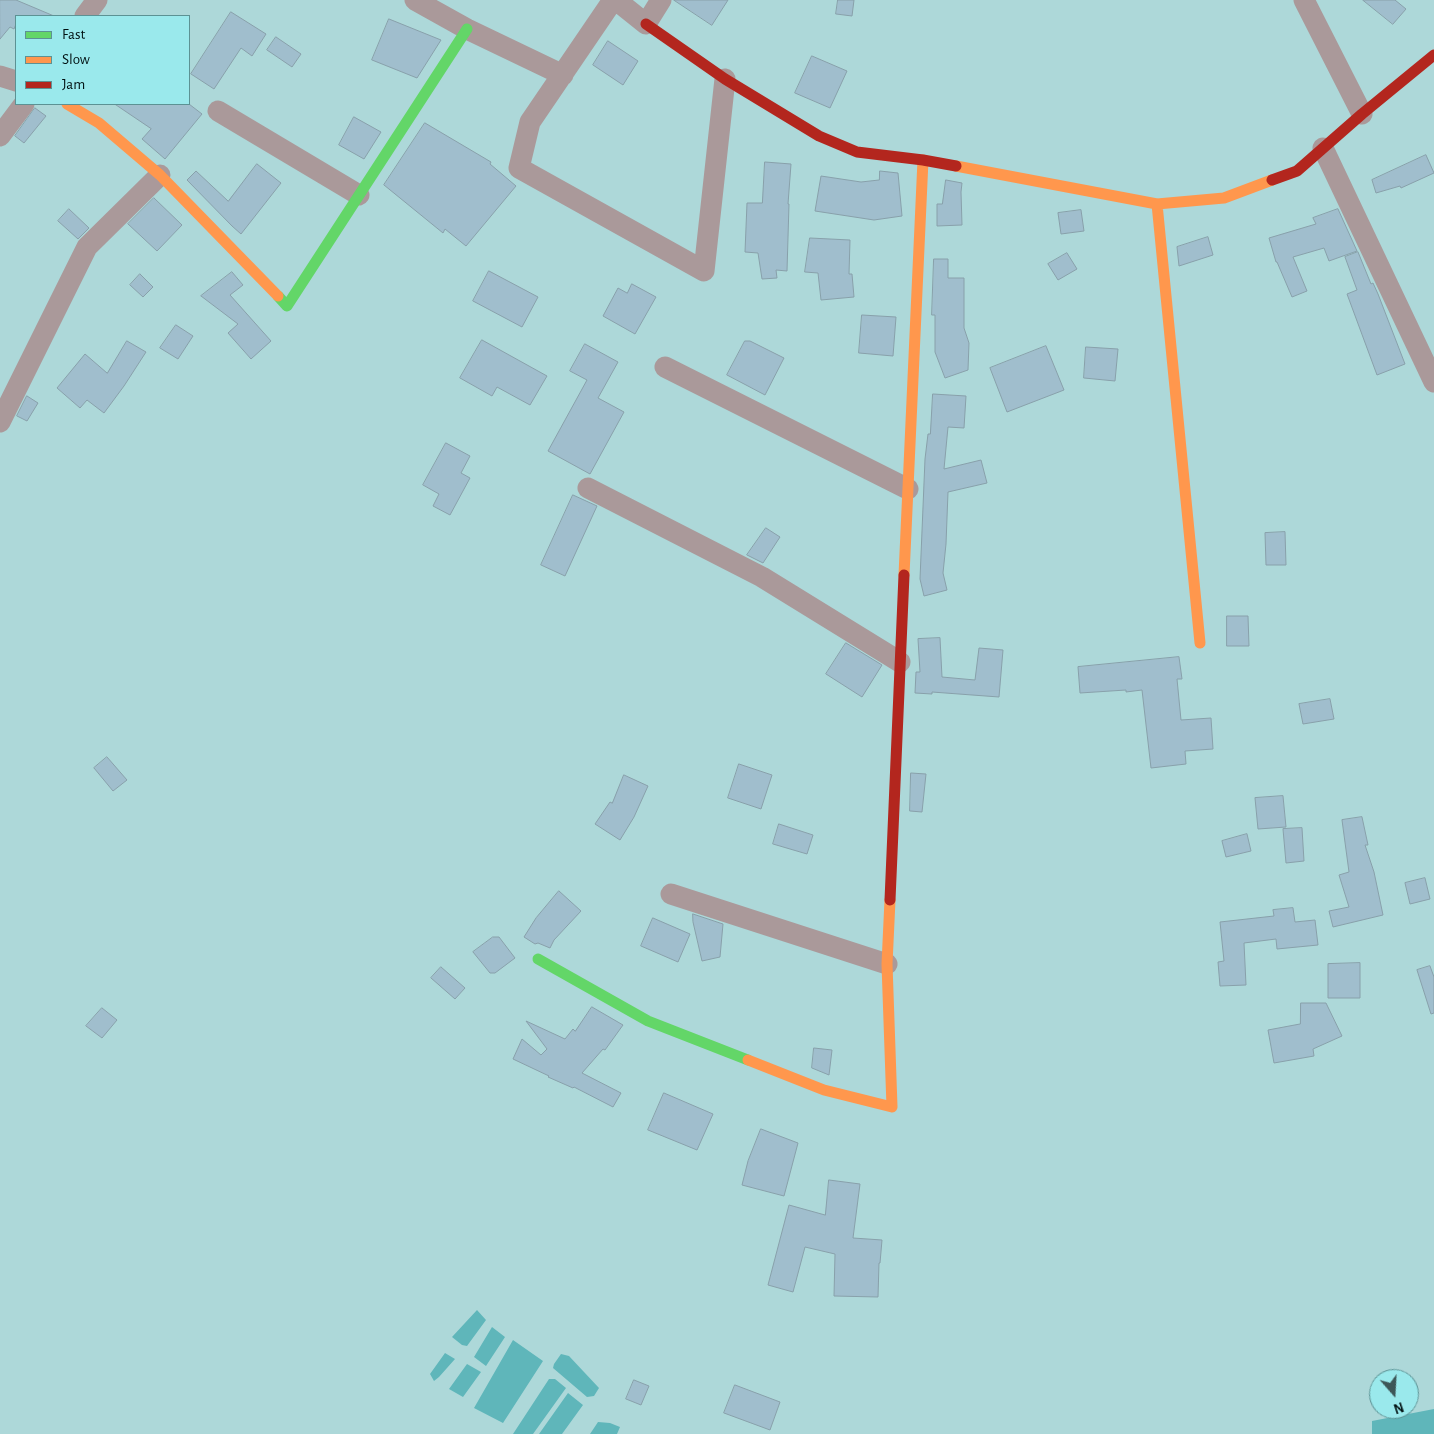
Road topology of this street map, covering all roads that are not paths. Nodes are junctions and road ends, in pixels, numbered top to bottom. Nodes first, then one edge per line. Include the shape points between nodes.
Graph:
1 (97, 0) edge
2 (415, 0) edge
3 (614, 0) edge
4 (661, 0) edge
5 (1304, 0) edge
6 (86, 15) edge
7 (646, 24) junction
8 (467, 29) junction
9 (1434, 55) edge
10 (563, 74) junction
11 (0, 76) edge
12 (725, 79) junction
13 (15, 80) edge
14 (23, 105) edge
15 (69, 105) edge
16 (218, 111) dead end
17 (1362, 114) junction
18 (0, 136) edge
19 (1323, 148) junction
20 (923, 160) junction
21 (160, 175) junction
22 (360, 195) junction
23 (1157, 204) junction
24 (665, 367) dead end
25 (1434, 382) edge
26 (0, 422) edge
27 (588, 488) dead end
28 (908, 489) junction
29 (1200, 643) dead end
30 (900, 662) junction
31 (671, 894) dead end
32 (538, 959) dead end
33 (887, 964) junction

1 - 6 street
2 - 8 street
3 - 7 street
3 - 10 street
4 - 7 street
5 - 17 street
7 - 12 street
8 - 10 street
8 - 22 street
9 - 17 street
10 - 12 street via 530,122 519,168 704,271
11 - 13 street
12 - 20 street via 820,136 857,152
14 - 18 street
15 - 21 street via 99,123
16 - 22 street
17 - 19 street
19 - 23 street via 1297,171 1224,198
19 - 25 street
20 - 23 street
20 - 28 street
21 - 22 street via 287,306
21 - 26 street via 87,247
23 - 29 street
24 - 28 street
27 - 30 street via 762,577
28 - 30 street
30 - 33 street
31 - 33 street
32 - 33 street via 648,1021 824,1090 892,1106

